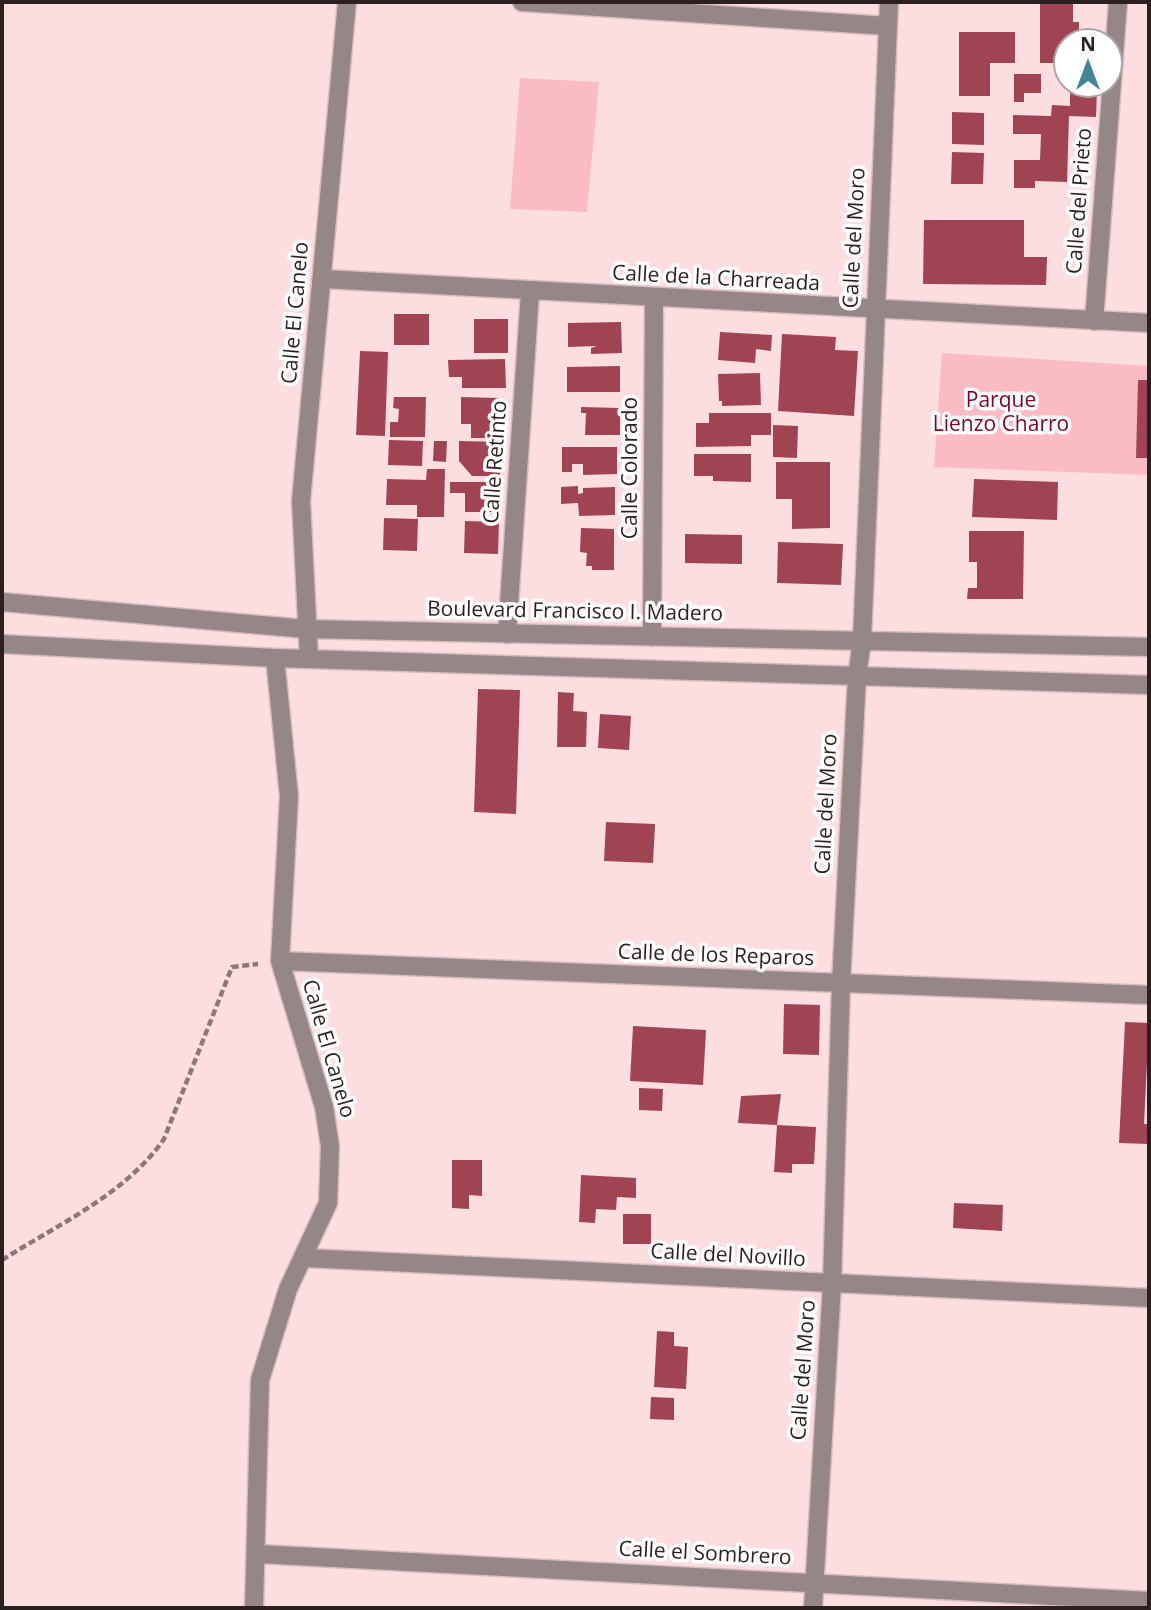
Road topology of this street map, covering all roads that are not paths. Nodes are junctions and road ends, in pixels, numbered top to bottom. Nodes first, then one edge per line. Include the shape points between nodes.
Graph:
1 (347, 2) edge
2 (522, 2) edge
3 (889, 2) edge
4 (1118, 2) edge
5 (888, 26) junction
6 (323, 279) junction
7 (530, 293) junction
8 (654, 299) junction
9 (874, 310) junction
10 (1094, 321) junction
11 (1149, 323) edge
12 (2, 603) edge
13 (306, 629) junction
14 (507, 634) junction
15 (652, 637) junction
16 (862, 641) junction
17 (2, 644) edge
18 (1149, 647) edge
19 (275, 658) junction
20 (309, 659) junction
21 (857, 676) junction
22 (1149, 685) edge
23 (280, 961) junction
24 (841, 983) junction
25 (1149, 995) edge
26 (305, 1258) junction
27 (832, 1284) junction
28 (1149, 1298) edge
29 (258, 1554) junction
30 (814, 1582) junction
31 (1149, 1601) edge
32 (254, 1608) edge
33 (813, 1608) edge

1 - 6 street, Calle El Canelo
2 - 5 street
3 - 5 street, Calle del Moro
4 - 10 street, Calle del Prieto
5 - 9 street, Calle del Moro
6 - 7 street, Calle de la Charreada
6 - 13 street, Calle El Canelo via 301,501
7 - 8 street, Calle de la Charreada
7 - 14 street, Calle Retinto
8 - 9 street, Calle de la Charreada
8 - 15 street, Calle Colorado
9 - 10 street, Calle de la Charreada
9 - 16 street, Calle del Moro
10 - 11 street, Calle de la Charreada
12 - 13 street, Boulevard Francisco I. Madero
13 - 14 street, Boulevard Francisco I. Madero
13 - 20 street, Calle El Canelo
14 - 15 street, Boulevard Francisco I. Madero
15 - 16 street, Boulevard Francisco I. Madero
16 - 18 street, Boulevard Francisco I. Madero
16 - 21 street, Calle del Moro
17 - 19 street
19 - 20 street
19 - 23 street, Calle El Canelo via 289,796
20 - 21 street
21 - 22 street
21 - 24 street, Calle del Moro
23 - 24 street, Calle de los Reparos
23 - 26 street, Calle El Canelo via 324,1107 330,1146 328,1203
24 - 25 street, Calle de los Reparos
24 - 27 street, Calle del Moro
26 - 27 street, Calle del Novillo
26 - 29 street, Calle El Canelo via 288,1289 260,1380
27 - 28 street, Calle del Novillo
27 - 30 street, Calle del Moro
29 - 30 street, Calle el Sombrero
29 - 32 street, Calle El Canelo
30 - 31 street, Calle el Sombrero
30 - 33 street, Calle del Moro

